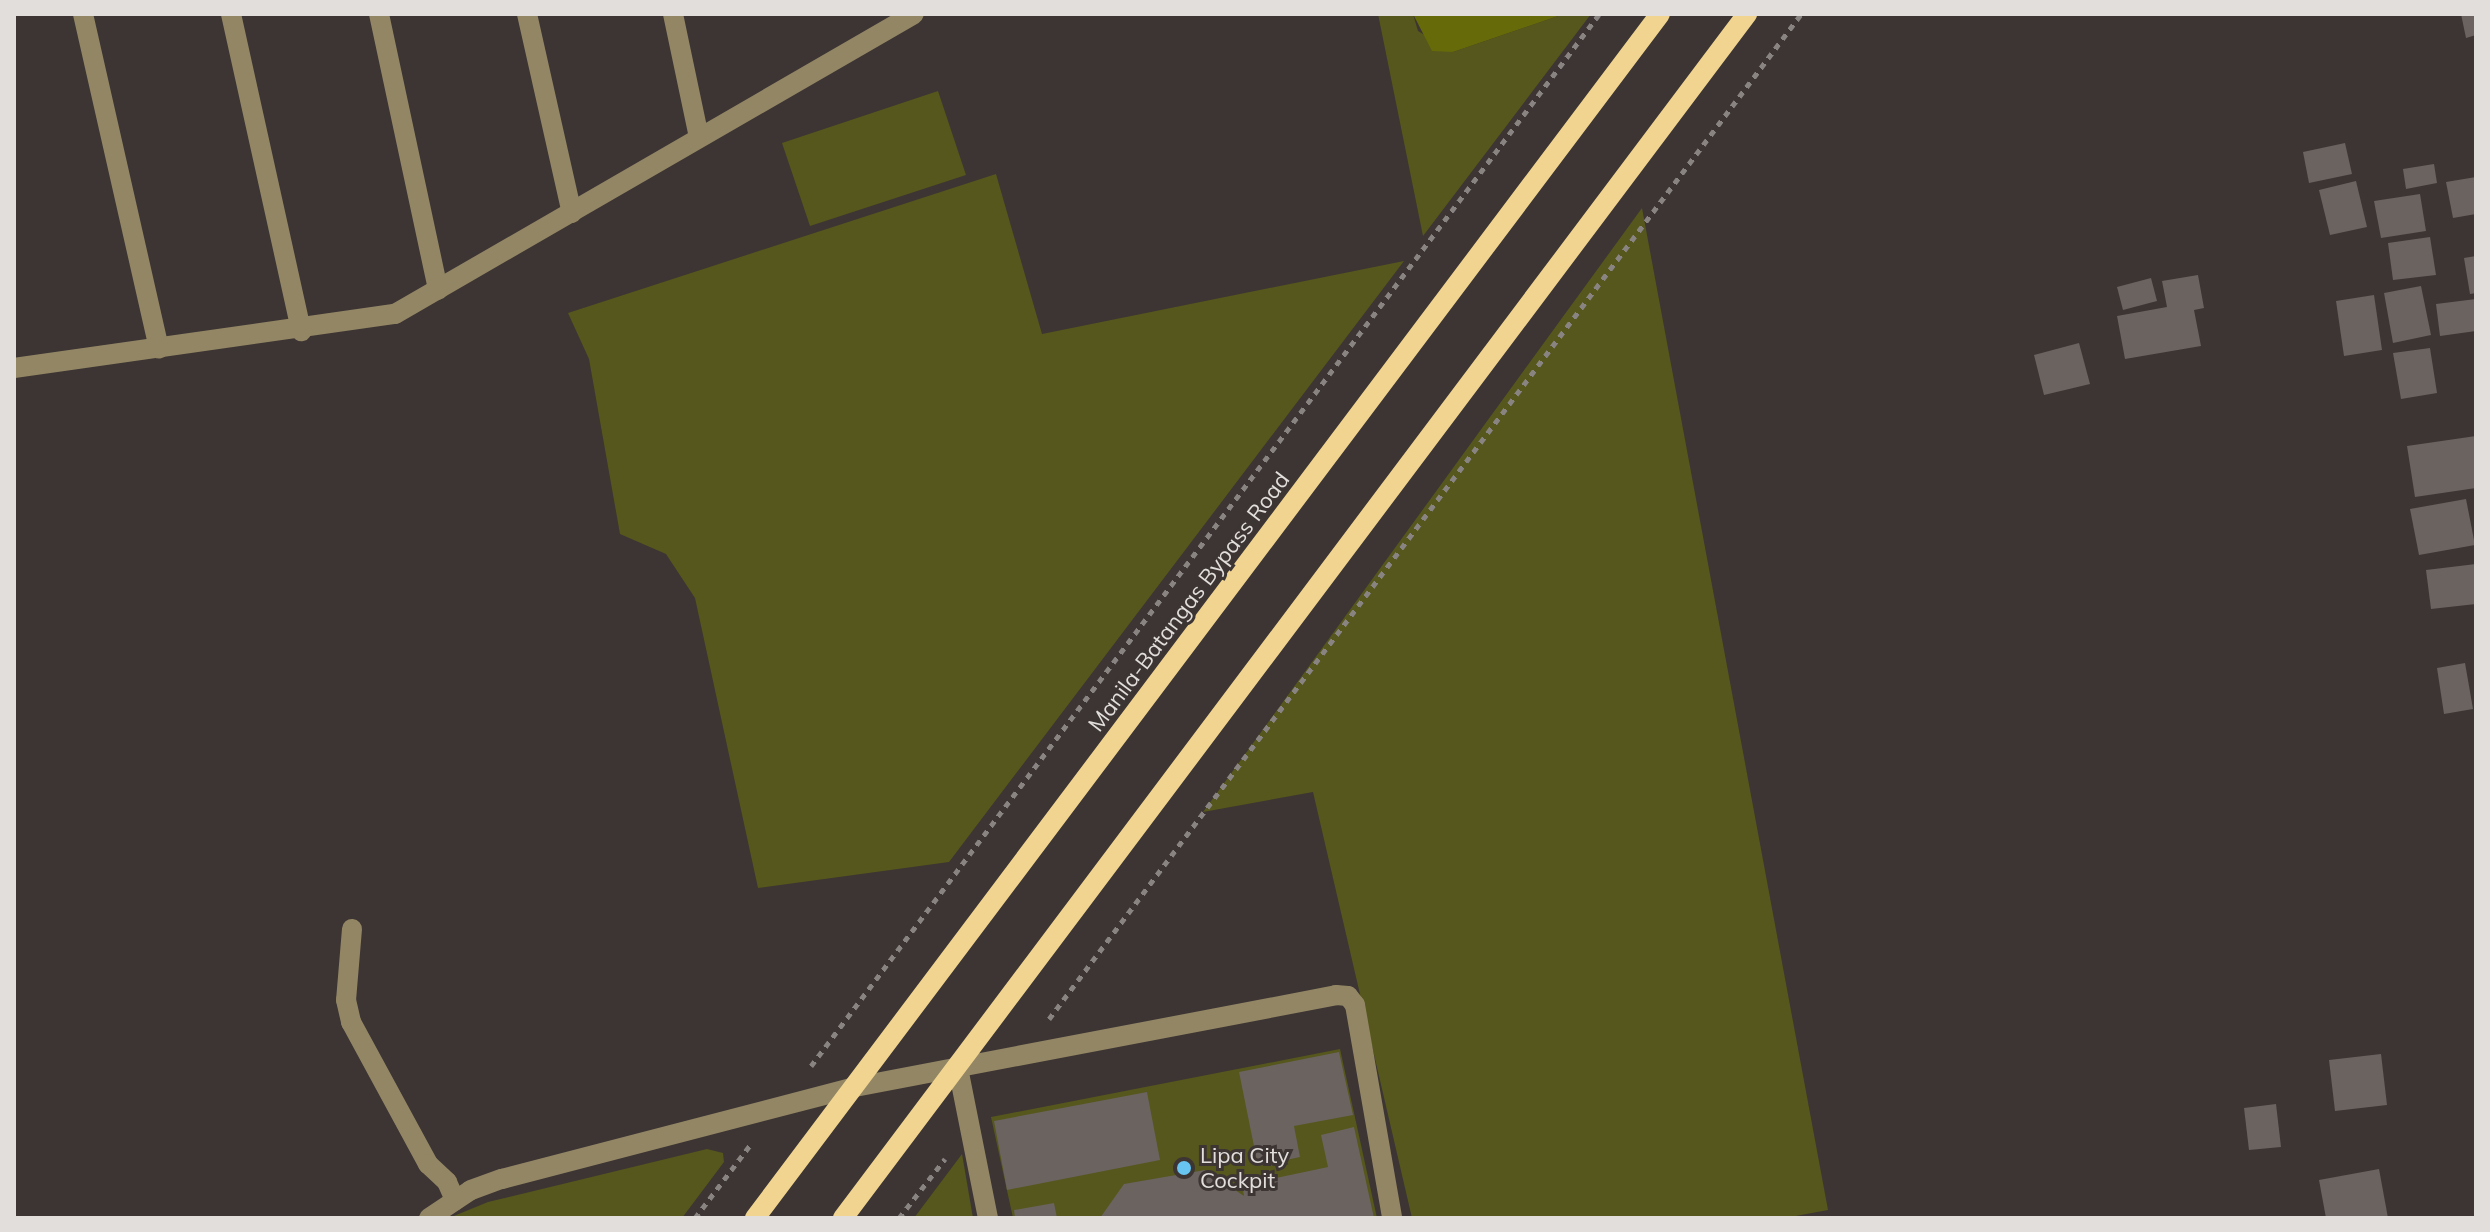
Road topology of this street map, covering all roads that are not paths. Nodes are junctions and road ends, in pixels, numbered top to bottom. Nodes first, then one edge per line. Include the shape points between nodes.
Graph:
1 (83, 14) edge
2 (231, 14) edge
3 (379, 14) edge
4 (527, 14) edge
5 (673, 14) edge
6 (914, 14) edge
7 (1660, 14) edge
8 (1747, 14) edge
9 (699, 137) junction
10 (572, 213) junction
11 (438, 290) junction
12 (301, 331) junction
13 (159, 348) junction
14 (14, 368) edge
15 (352, 929) dead end
16 (958, 1068) junction
17 (855, 1087) junction
18 (455, 1200) junction
19 (429, 1218) edge
20 (755, 1218) edge
21 (843, 1218) edge
22 (988, 1218) edge
23 (1392, 1218) edge

1 - 13 street
2 - 12 street
3 - 11 street
4 - 10 street
5 - 9 street
6 - 9 street
7 - 17 main road, Manila-Batangas Bypass Road
8 - 16 main road
9 - 10 street
10 - 11 street
11 - 12 street via 395,314
12 - 13 street
13 - 14 street
15 - 18 street via 346,1000 351,1022 425,1159 447,1182
16 - 17 street
16 - 21 main road
16 - 22 street
16 - 23 street via 1348,996 1355,1005
17 - 18 street via 502,1179
17 - 20 main road, Manila-Batangas Bypass Road
18 - 19 street

